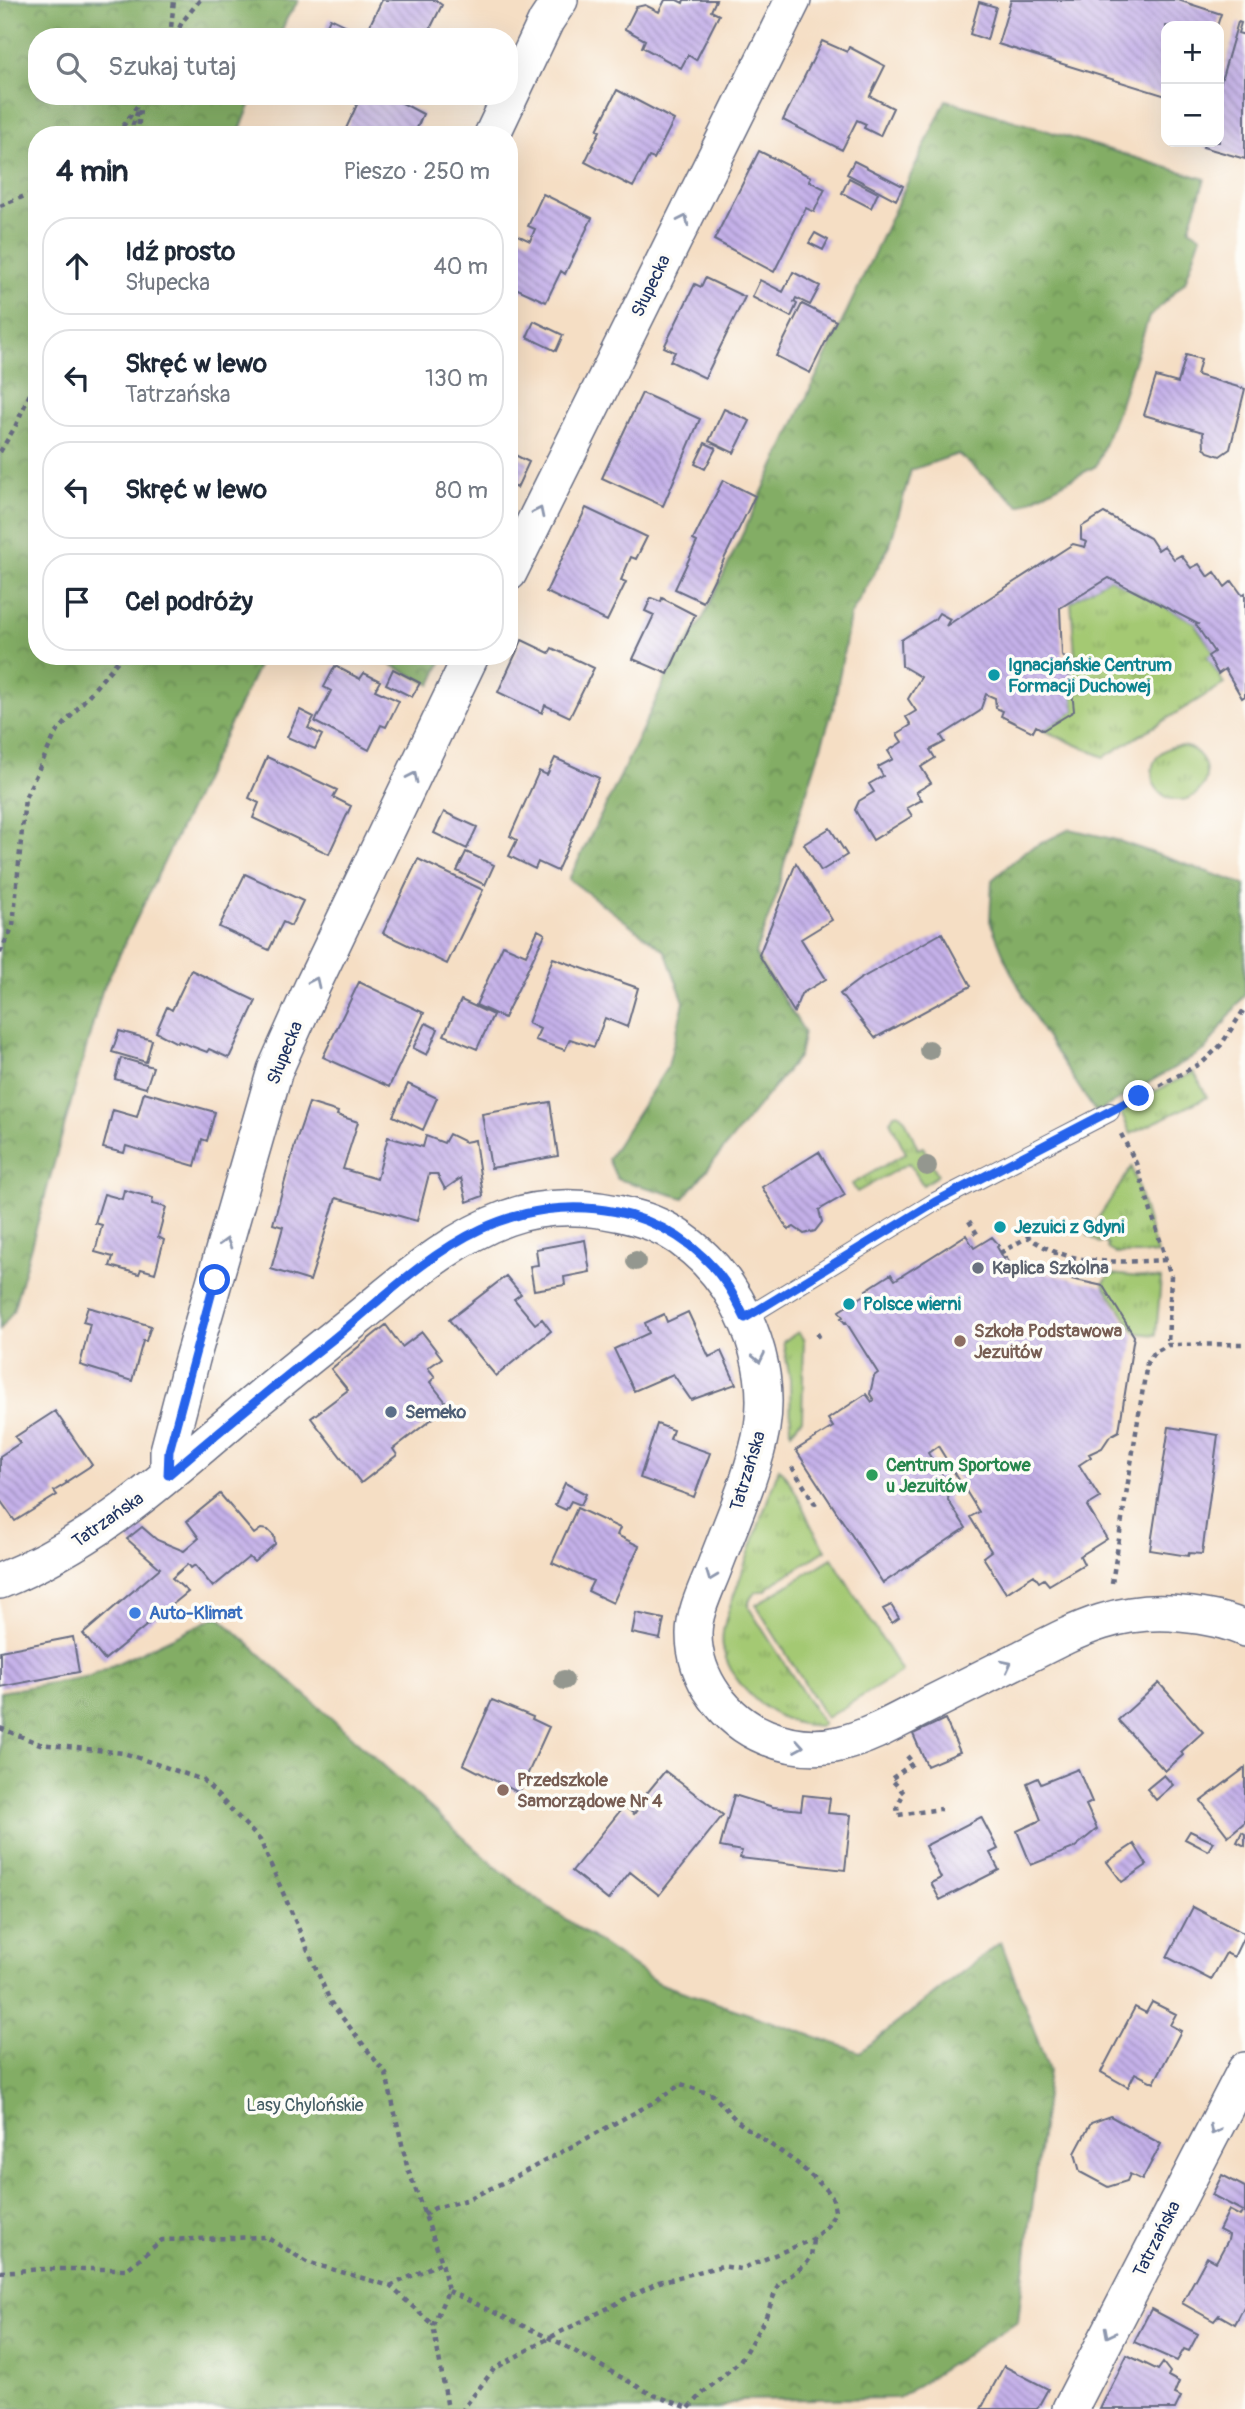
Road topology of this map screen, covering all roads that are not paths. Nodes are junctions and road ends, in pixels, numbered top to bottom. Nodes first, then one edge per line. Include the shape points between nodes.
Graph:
1 (560, 0) edge
2 (793, 0) edge
3 (518, 79) edge
4 (506, 105) edge
5 (496, 126) edge
6 (518, 555) edge
7 (467, 665) edge
8 (1110, 1112) road end
9 (745, 1318) junction
10 (168, 1475) junction
11 (0, 1581) edge
12 (1245, 1629) edge
13 (1245, 2070) edge
14 (1070, 2409) edge

1 - 3 street
6 -> 2 street, Słupecka
4 - 5 street
10 -> 7 street, Słupecka via 169,1451 192,1359 275,1070
8 - 9 lane via 935,1202
9 - 10 street, Tatrzańska via 727,1285 705,1259 658,1223 569,1207 510,1217 478,1230 415,1272
9 -> 12 street, Tatrzańska via 760,1354 763,1422 756,1456 700,1605 694,1633 706,1681 730,1714 746,1727 792,1746 817,1749 847,1742 1094,1623 1134,1613 1196,1615
10 - 11 street, Tatrzańska via 106,1525
13 -> 14 street, Tatrzańska

